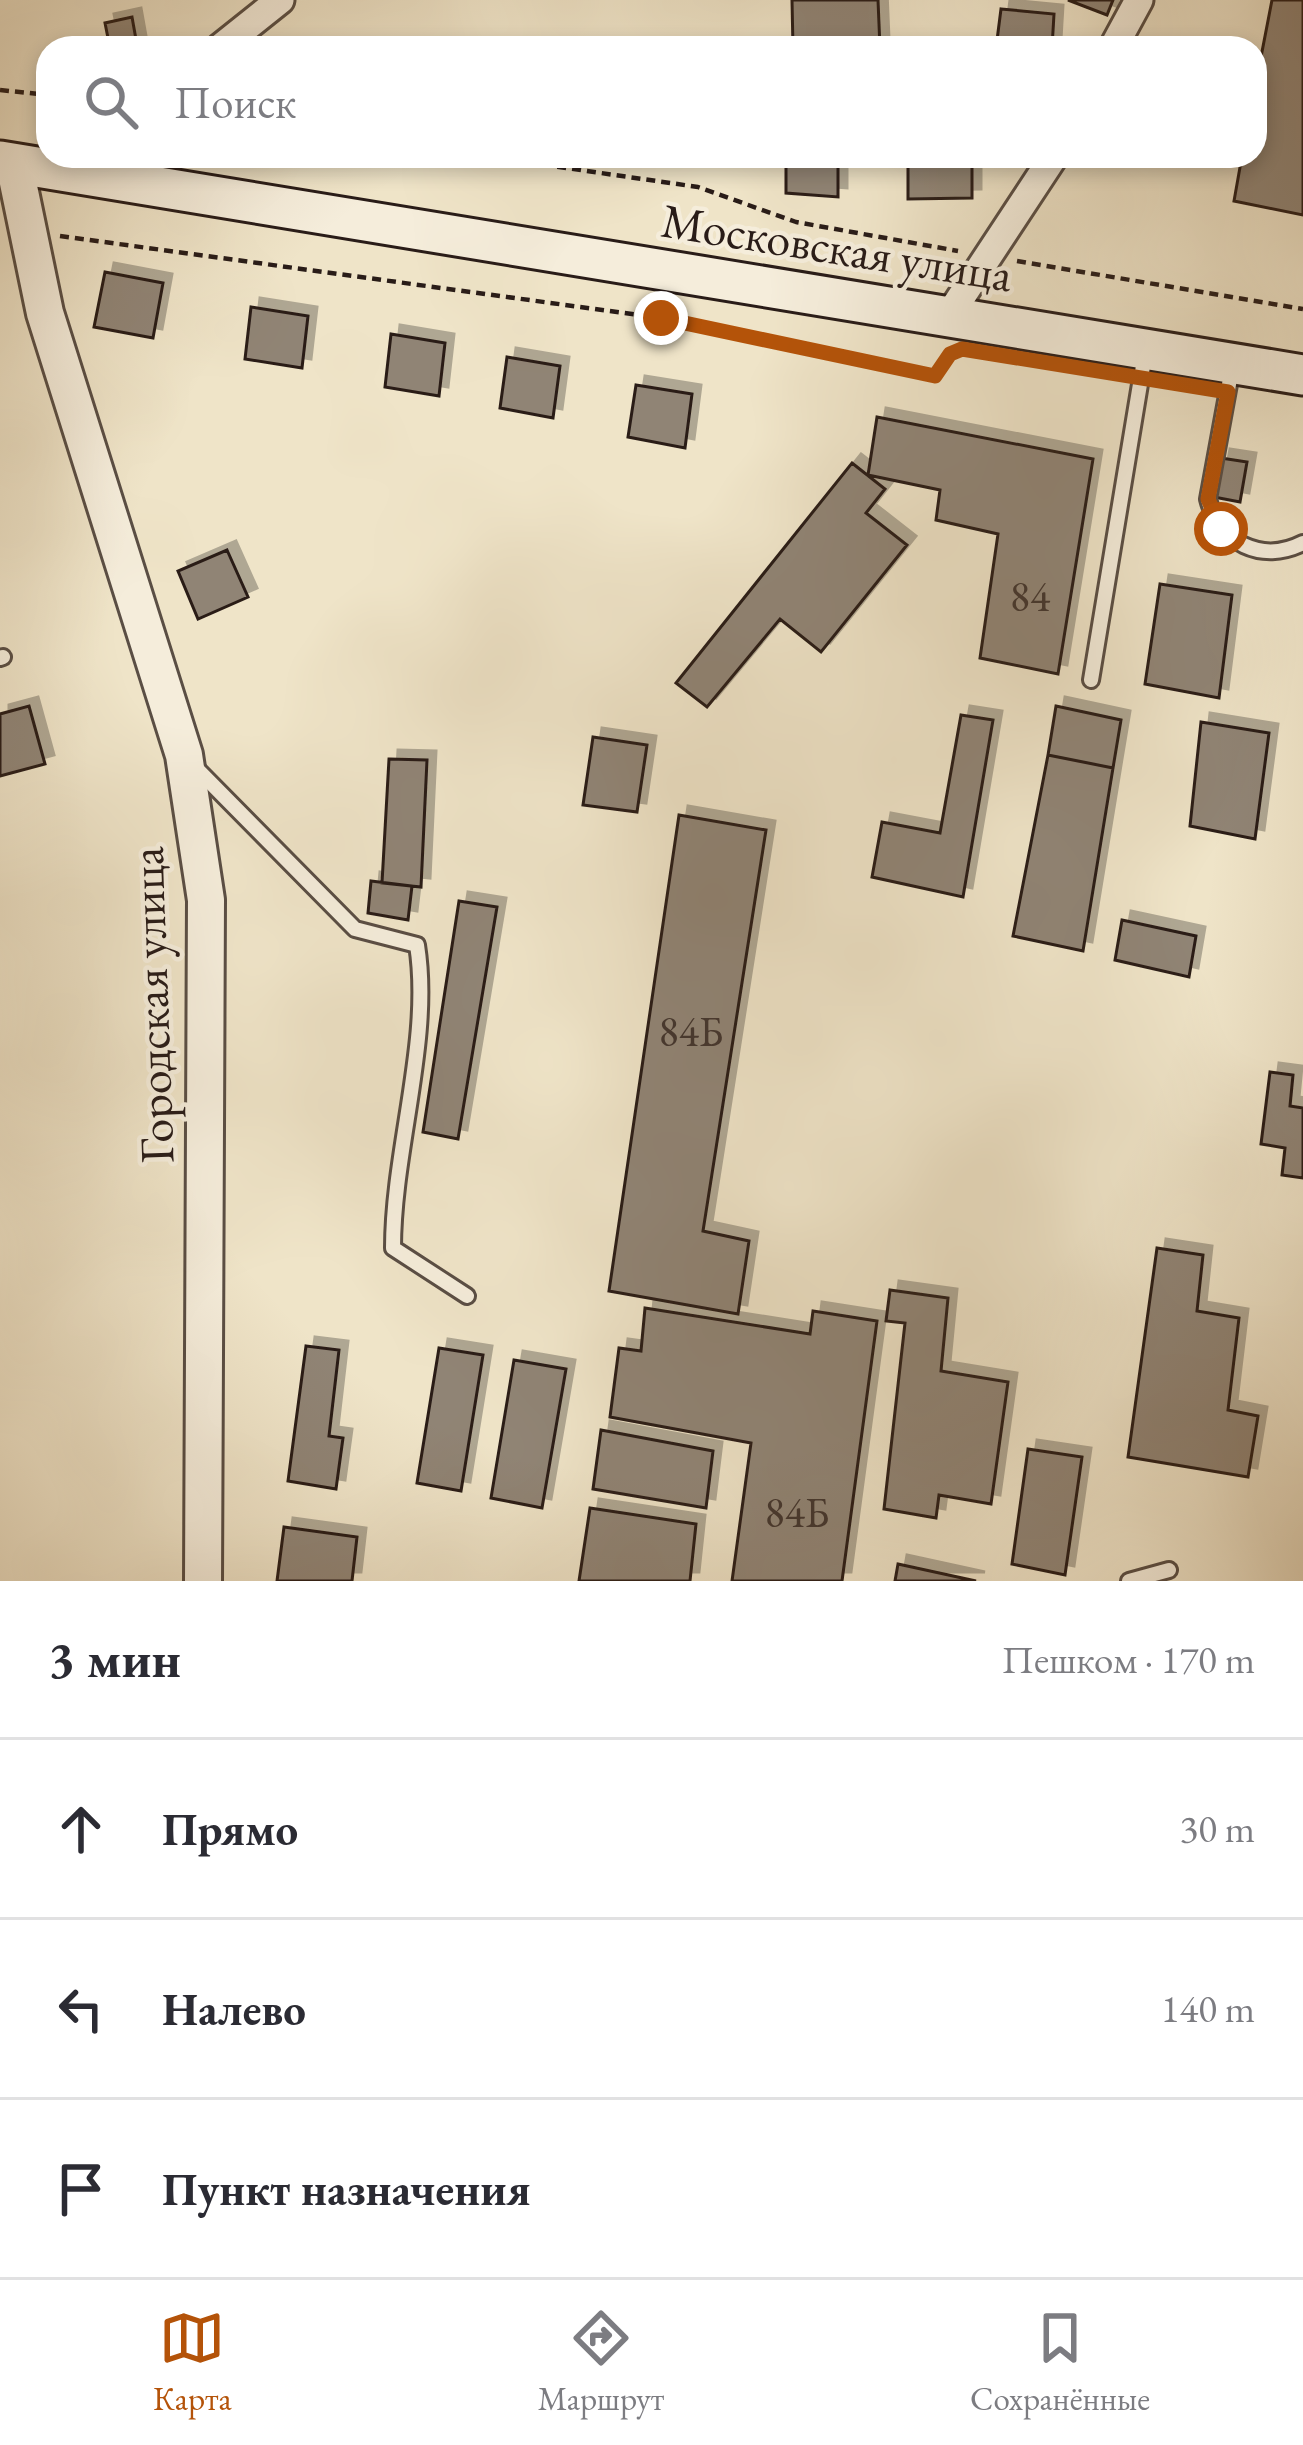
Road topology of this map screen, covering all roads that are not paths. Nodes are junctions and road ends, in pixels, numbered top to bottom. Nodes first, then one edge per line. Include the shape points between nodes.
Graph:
1 (280, 0) edge
2 (1139, 0) edge
3 (235, 36) edge
4 (1120, 36) edge
5 (7, 162) edge
6 (96, 168) edge
7 (1046, 168) edge
8 (955, 333) junction
9 (1146, 349) junction
10 (1233, 363) junction
11 (1303, 375) edge
12 (1303, 544) edge
13 (1091, 680) dead end
14 (184, 755) junction
15 (467, 1296) dead end
16 (1169, 1570) dead end
17 (202, 1581) edge
18 (1129, 1581) edge

1 - 3 street
2 - 4 street
5 - 14 street, Городская улица via 45,313
6 - 8 main road, Московская улица
7 - 8 street via 986,256
8 - 9 main road, Московская улица
9 - 10 main road, Московская улица
9 - 13 lane
10 - 11 main road, Московская улица
10 - 12 lane via 1208,499 1212,514 1244,547 1274,553
14 - 15 lane via 355,929 416,945 423,983 393,1193 393,1248
14 - 17 street, Городская улица via 206,900
16 - 18 lane

